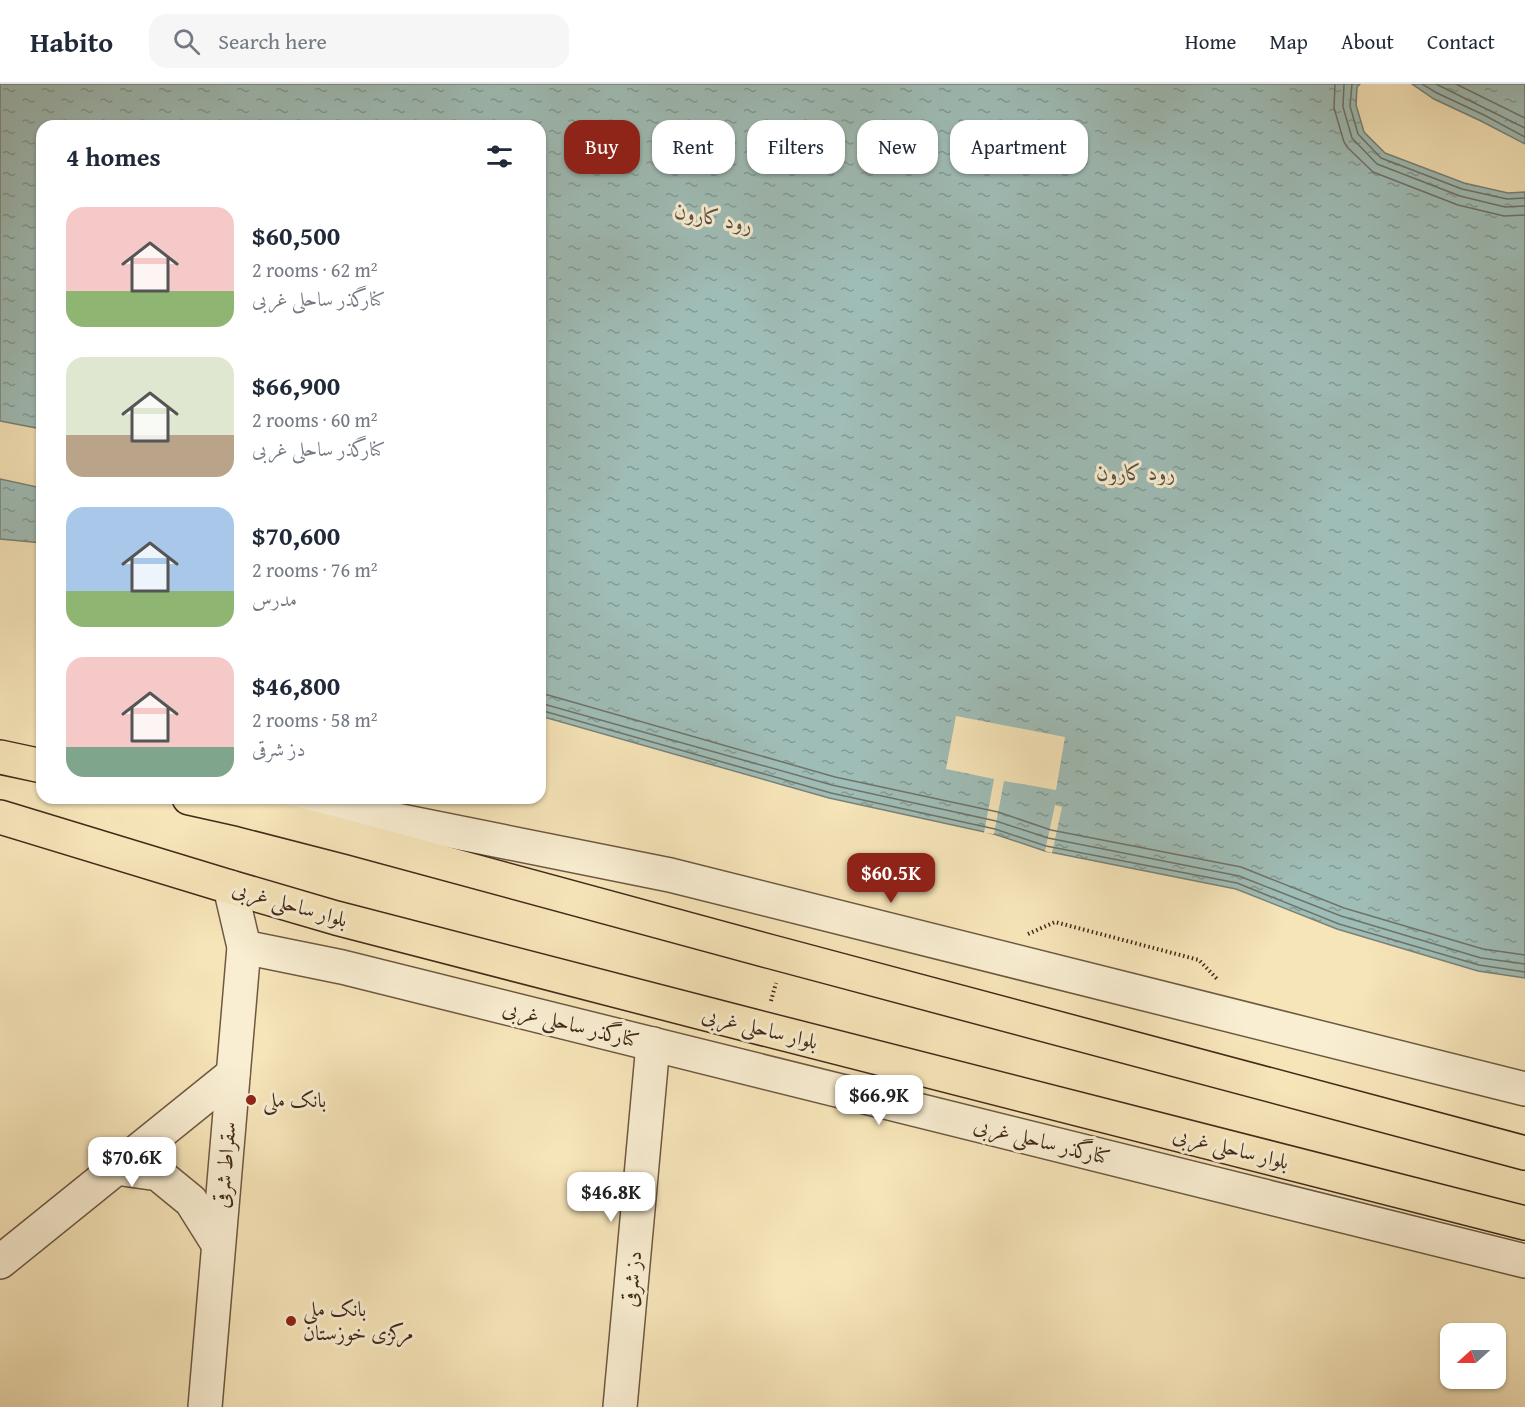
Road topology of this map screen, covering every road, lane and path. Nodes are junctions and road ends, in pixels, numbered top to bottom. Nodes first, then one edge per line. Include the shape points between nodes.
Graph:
1 (0, 757) edge
2 (36, 765) edge
3 (216, 804) edge
4 (243, 810) junction
5 (5, 821) edge
6 (230, 888) junction
7 (244, 947) junction
8 (784, 955) junction
9 (764, 1028) junction
10 (653, 1044) junction
11 (233, 1074) junction
12 (1525, 1089) edge
13 (1525, 1153) edge
14 (116, 1168) junction
15 (1517, 1226) edge
16 (218, 1244) junction
17 (1525, 1261) edge
18 (0, 1262) edge
19 (204, 1407) edge
20 (620, 1407) edge

1 - 2 main road
3 - 4 main road
4 - 8 main road
4 - 12 street via 366,814 670,875
5 - 6 main road, بلوار ساحلی غربی
6 - 7 street, سقراط شرقی
6 - 9 main road, بلوار ساحلی غربی
7 - 10 street, کنارگذر ساحلی غربی via 342,967
7 - 11 street, سقراط شرقی
8 - 9 path
8 - 13 main road
9 - 15 main road, بلوار ساحلی غربی
10 - 17 street, کنارگذر ساحلی غربی
10 - 20 street, دز شرقی
11 - 14 street
11 - 16 street, سقراط شرقی
14 - 16 street via 158,1174 191,1201
14 - 18 street
16 - 19 street, سقراط شرقی

